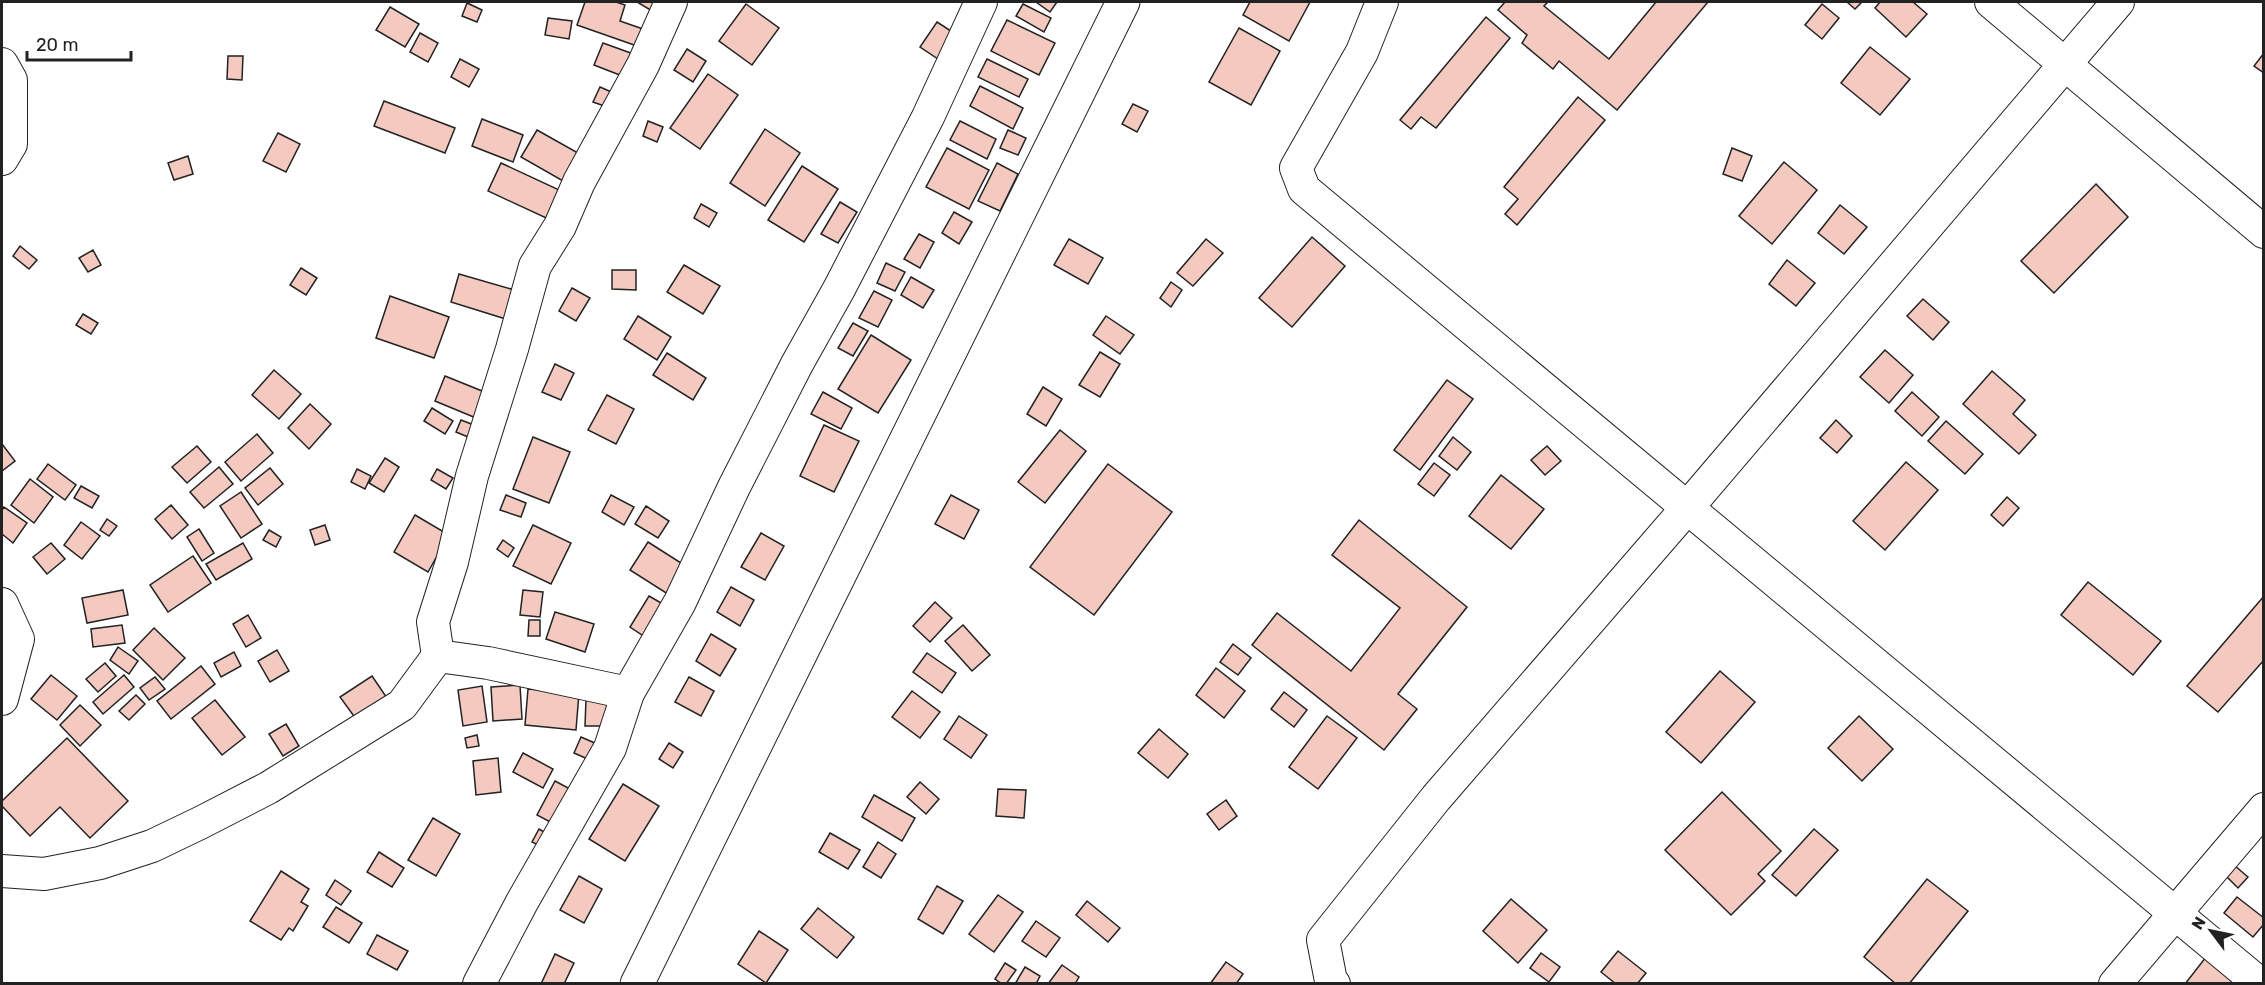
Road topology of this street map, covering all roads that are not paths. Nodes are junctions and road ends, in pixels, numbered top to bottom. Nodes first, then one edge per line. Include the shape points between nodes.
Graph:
1 (671, 2) edge
2 (981, 2) edge
3 (1123, 2) edge
4 (1382, 2) edge
5 (1991, 2) edge
6 (2118, 2) edge
7 (2, 64) edge
8 (2065, 64) junction
9 (2, 159) edge
10 (2264, 232) edge
11 (1687, 508) junction
12 (2, 604) edge
13 (438, 656) junction
14 (628, 693) junction
15 (2, 699) edge
16 (2264, 809) edge
17 (2, 871) edge
18 (2174, 914) junction
19 (479, 984) edge
20 (637, 984) edge
21 (1334, 984) edge
22 (2115, 984) edge
23 (2260, 984) edge

1 - 13 street via 643,65 579,182 560,226 535,266 433,622
2 - 14 street via 923,128 797,364 680,602
3 - 20 main road
4 - 11 street via 1362,52 1296,168 1304,189
5 - 8 street
6 - 8 street
7 - 9 street via 11,80 11,144
8 - 10 street
8 - 11 street
11 - 18 street
11 - 21 street via 1436,798 1323,940
12 - 15 street via 18,639
13 - 14 street
13 - 17 street via 402,705 268,788 200,823 152,846 100,863 44,874
14 - 19 street via 610,747
16 - 18 street
18 - 22 street
18 - 23 street

